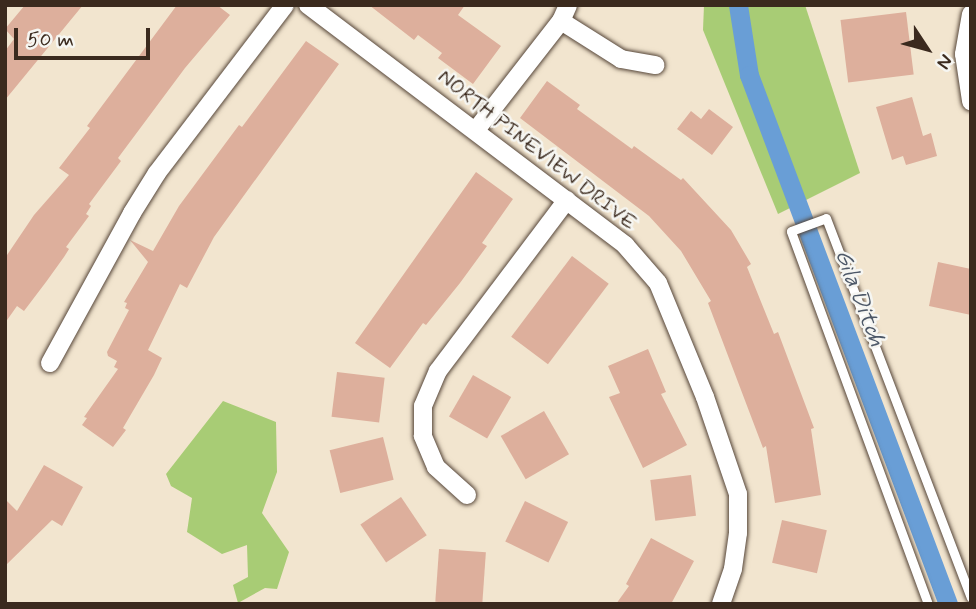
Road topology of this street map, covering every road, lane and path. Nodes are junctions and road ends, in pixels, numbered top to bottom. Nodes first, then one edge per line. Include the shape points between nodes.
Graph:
1 (285, 5) edge
2 (308, 5) edge
3 (565, 13) edge
4 (971, 14) edge
5 (655, 65) dead end
6 (971, 101) edge
7 (476, 130) junction
8 (568, 200) junction
9 (50, 363) dead end
10 (467, 495) dead end
11 (971, 597) edge
12 (721, 604) edge
13 (928, 604) edge

1 - 9 street via 138,203
2 - 7 street, NORTH PINEVIEW DRIVE
3 - 5 street via 621,60
3 - 7 street
4 - 6 street via 964,54
7 - 8 street, NORTH PINEVIEW DRIVE
8 - 10 street via 438,371 423,406 423,436 436,467
8 - 12 street, NORTH PINEVIEW DRIVE via 625,245 658,283 673,314 738,494 733,569
11 - 13 lane via 827,218 791,231

